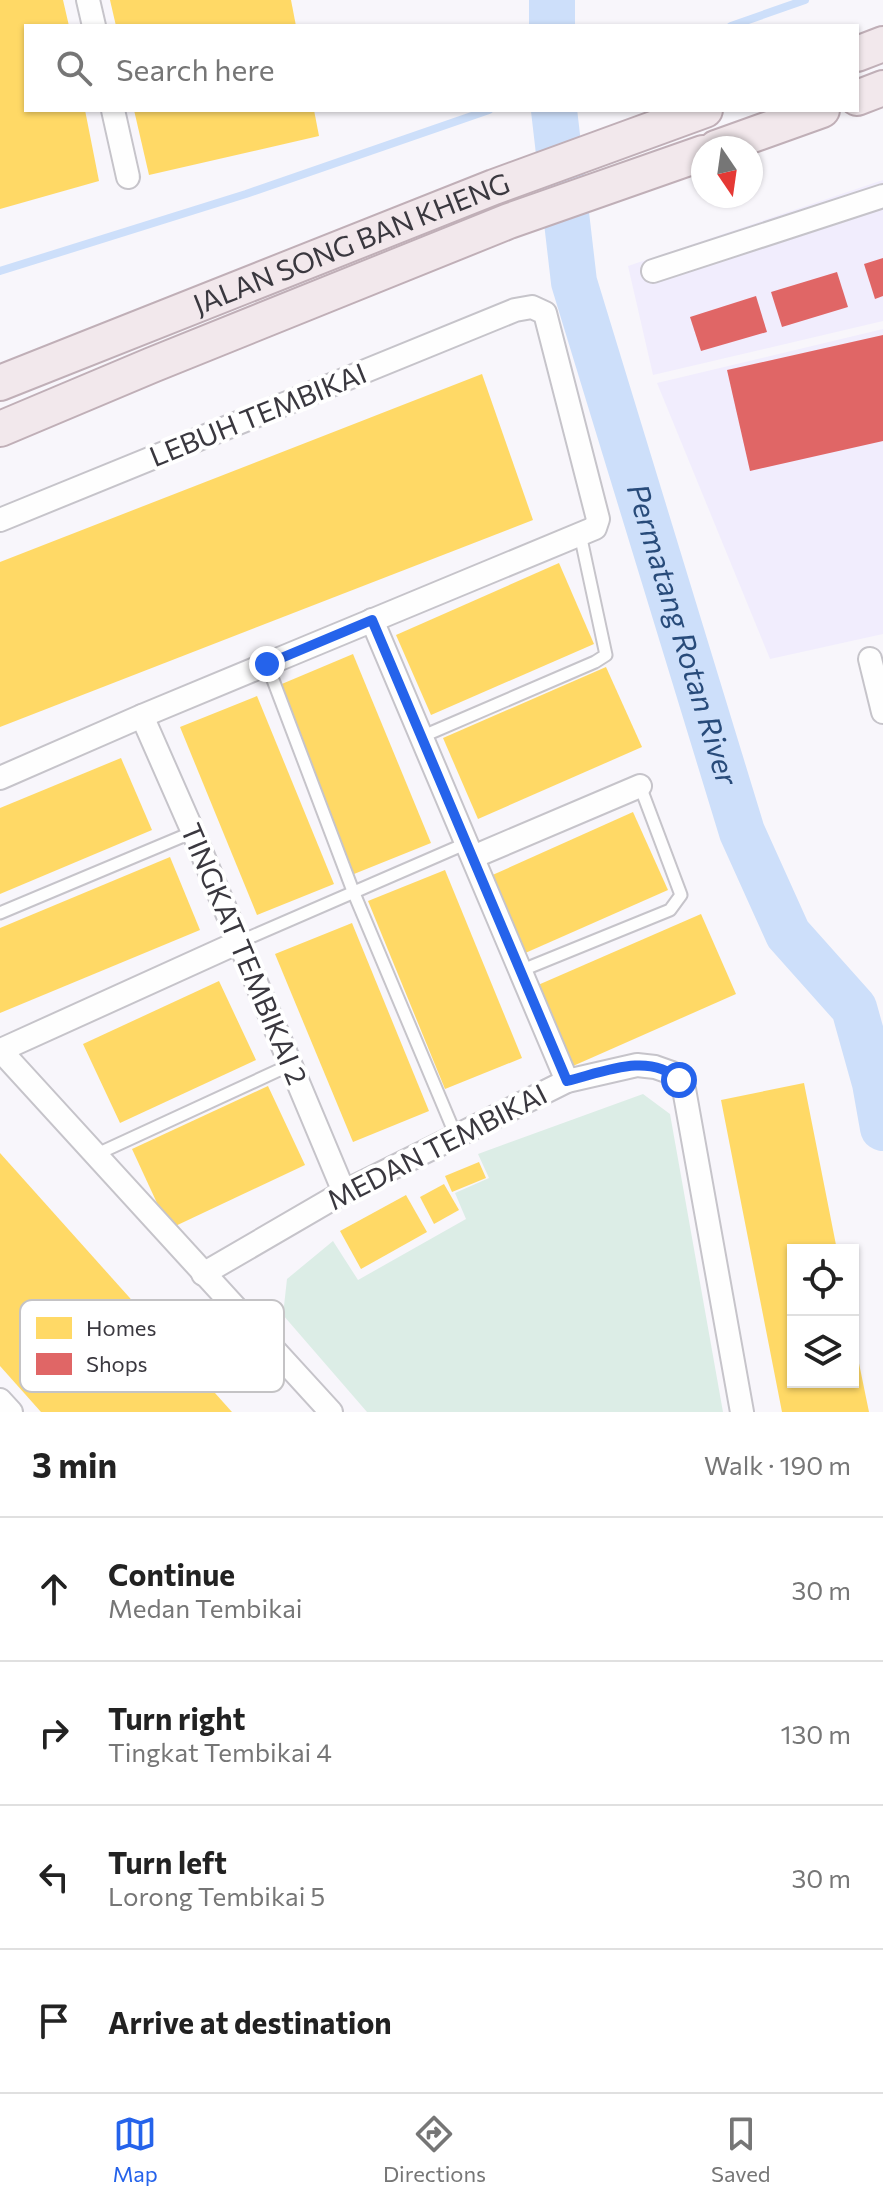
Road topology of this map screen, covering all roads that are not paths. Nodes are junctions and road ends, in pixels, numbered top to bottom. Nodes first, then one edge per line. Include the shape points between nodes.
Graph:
1 (88, 0) edge
2 (94, 24) edge
3 (883, 44) edge
4 (859, 53) edge
5 (883, 88) edge
6 (859, 97) edge
7 (113, 112) edge
8 (700, 112) edge
9 (816, 112) edge
10 (749, 136) edge
11 (691, 157) edge
12 (128, 177) dead end
13 (883, 196) edge
14 (653, 271) dead end
15 (0, 383) edge
16 (0, 429) edge
17 (0, 520) edge
18 (580, 534) junction
19 (372, 620) junction
20 (870, 659) dead end
21 (267, 664) junction
22 (883, 712) edge
23 (142, 716) junction
24 (421, 737) junction
25 (0, 778) edge
26 (640, 786) joint
27 (193, 832) junction
28 (470, 850) junction
29 (353, 891) junction
30 (0, 913) edge
31 (239, 942) junction
32 (519, 972) junction
33 (0, 1050) edge
34 (290, 1065) junction
35 (567, 1081) junction
36 (456, 1136) junction
37 (95, 1155) junction
38 (344, 1192) junction
39 (203, 1274) junction
40 (227, 1300) edge
41 (284, 1361) edge
42 (0, 1400) edge
43 (11, 1412) edge
44 (331, 1412) edge
45 (742, 1412) edge

1 - 2 street
3 - 4 main road
5 - 6 main road
7 - 12 street
8 - 15 main road, JALAN SONG BAN KHENG via 494,187
9 - 10 main road
11 - 16 main road, JALAN SONG BAN KHENG via 509,221
13 - 14 street
17 - 18 street, LEBUH TEMBIKAI via 532,307 545,313 596,508 595,528
18 - 19 street
18 - 24 lane via 606,655
19 - 21 street
19 - 24 street
20 - 22 street
21 - 23 street
21 - 29 lane
23 - 25 street
23 - 27 street, TINGKAT TEMBIKAI 2
24 - 28 street
26 - 28 street
26 - 32 lane via 681,895 670,910
27 - 30 lane
27 - 31 street, TINGKAT TEMBIKAI 2
28 - 29 lane
28 - 32 street
29 - 31 lane
29 - 36 lane
31 - 33 street
31 - 34 street, TINGKAT TEMBIKAI 2
32 - 35 street
33 - 37 street
34 - 37 lane
34 - 38 street, TINGKAT TEMBIKAI 2
35 - 36 street, MEDAN TEMBIKAI
35 - 45 street, MEDAN TEMBIKAI via 637,1065 672,1073 684,1089
36 - 38 street, MEDAN TEMBIKAI
37 - 39 street
38 - 39 street, MEDAN TEMBIKAI
39 - 40 street
41 - 44 street
42 - 43 street

